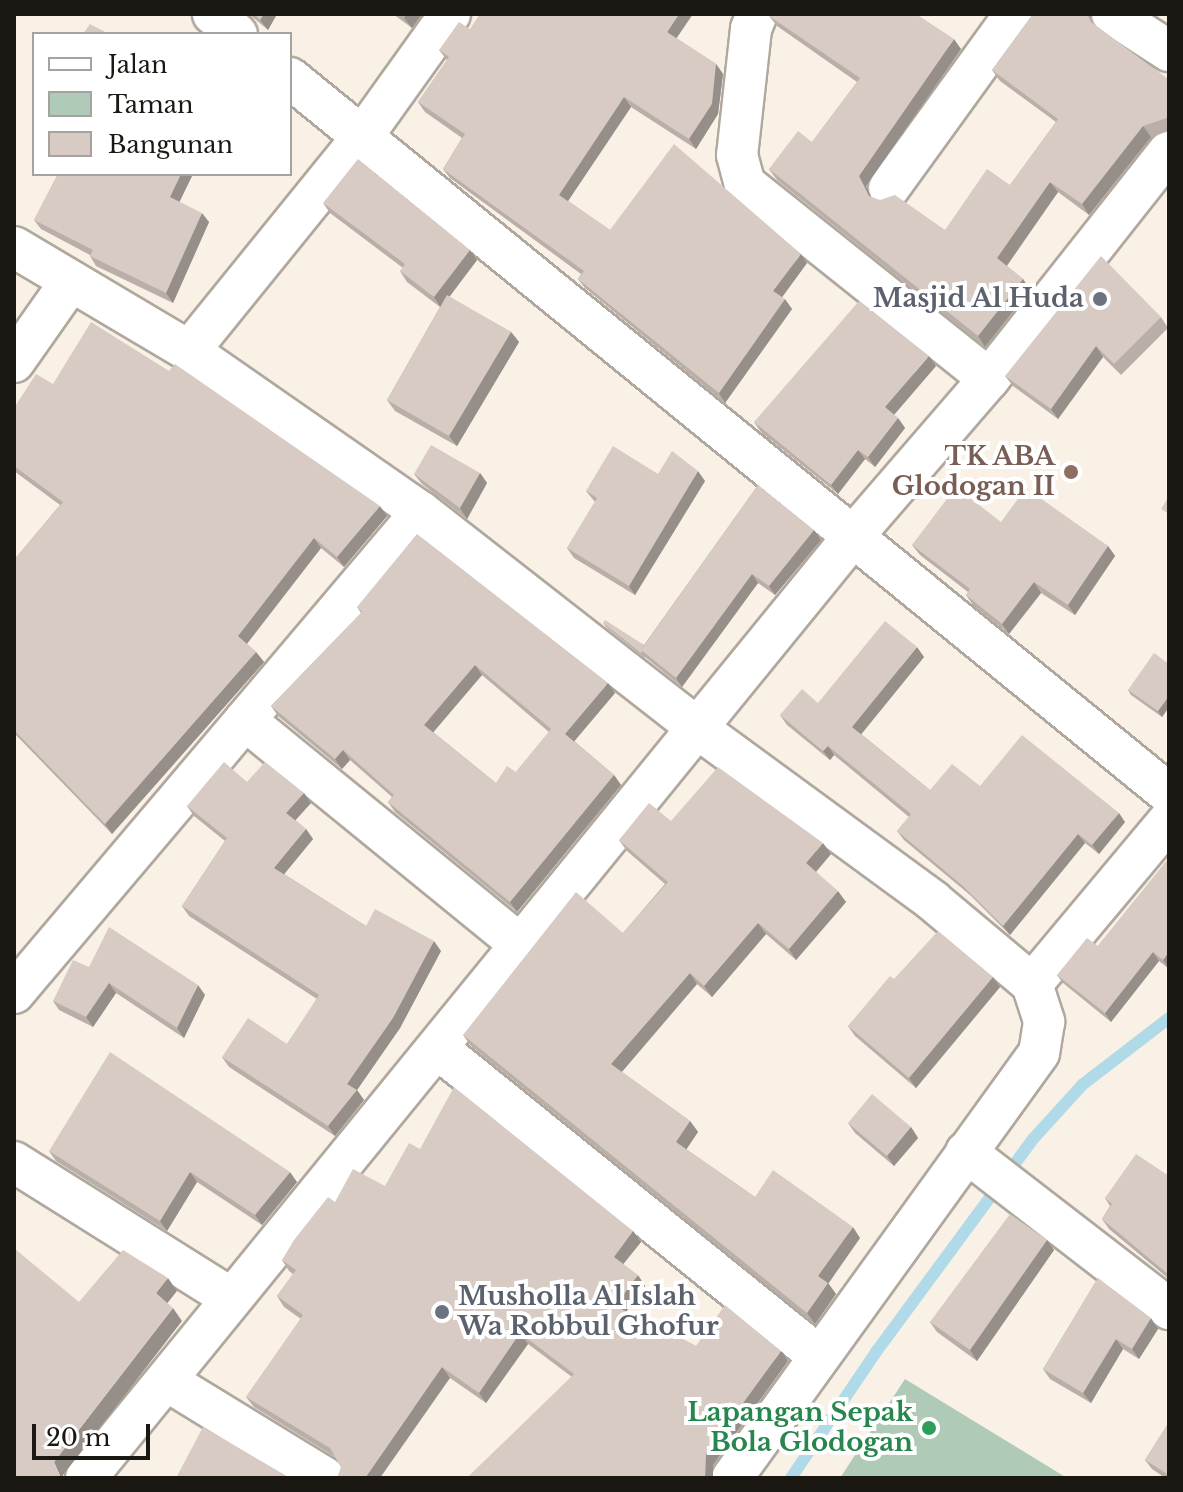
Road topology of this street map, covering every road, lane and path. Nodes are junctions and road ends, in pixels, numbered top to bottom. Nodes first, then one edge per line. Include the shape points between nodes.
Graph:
1 (213, 14) edge
2 (450, 14) edge
3 (757, 14) edge
4 (1015, 14) edge
5 (1112, 14) edge
6 (235, 32) edge
7 (1169, 51) edge
8 (292, 80) edge
9 (362, 137) junction
10 (1169, 151) edge
11 (889, 188) dead end
12 (14, 247) edge
13 (71, 281) junction
14 (189, 351) junction
15 (14, 362) edge
16 (989, 379) junction
17 (421, 512) junction
18 (855, 534) junction
19 (245, 720) junction
20 (697, 728) junction
21 (1169, 794) edge
22 (1169, 820) edge
23 (521, 945) junction
24 (1032, 984) junction
25 (14, 993) edge
26 (437, 1048) junction
27 (973, 1158) junction
28 (14, 1162) edge
29 (231, 1298) junction
30 (1169, 1309) edge
31 (817, 1355) junction
32 (167, 1381) junction
33 (86, 1478) edge
34 (325, 1478) edge
35 (732, 1478) edge

1 - 6 street
2 - 9 street
3 - 16 street via 737,155 745,184
4 - 11 street
5 - 7 street
8 - 9 street
9 - 14 street
9 - 18 street
10 - 16 street
12 - 13 street
13 - 14 street
13 - 15 street
14 - 17 street
16 - 18 street
17 - 19 street
17 - 20 street
18 - 20 street
18 - 21 street
19 - 23 street
19 - 25 street
20 - 23 street
20 - 24 street via 933,901
22 - 24 street
23 - 26 street
24 - 27 street via 1044,1022 1039,1053
26 - 29 street
26 - 31 street
27 - 30 street
27 - 31 street
28 - 29 street
29 - 32 street
31 - 35 street
32 - 33 street
32 - 34 street

